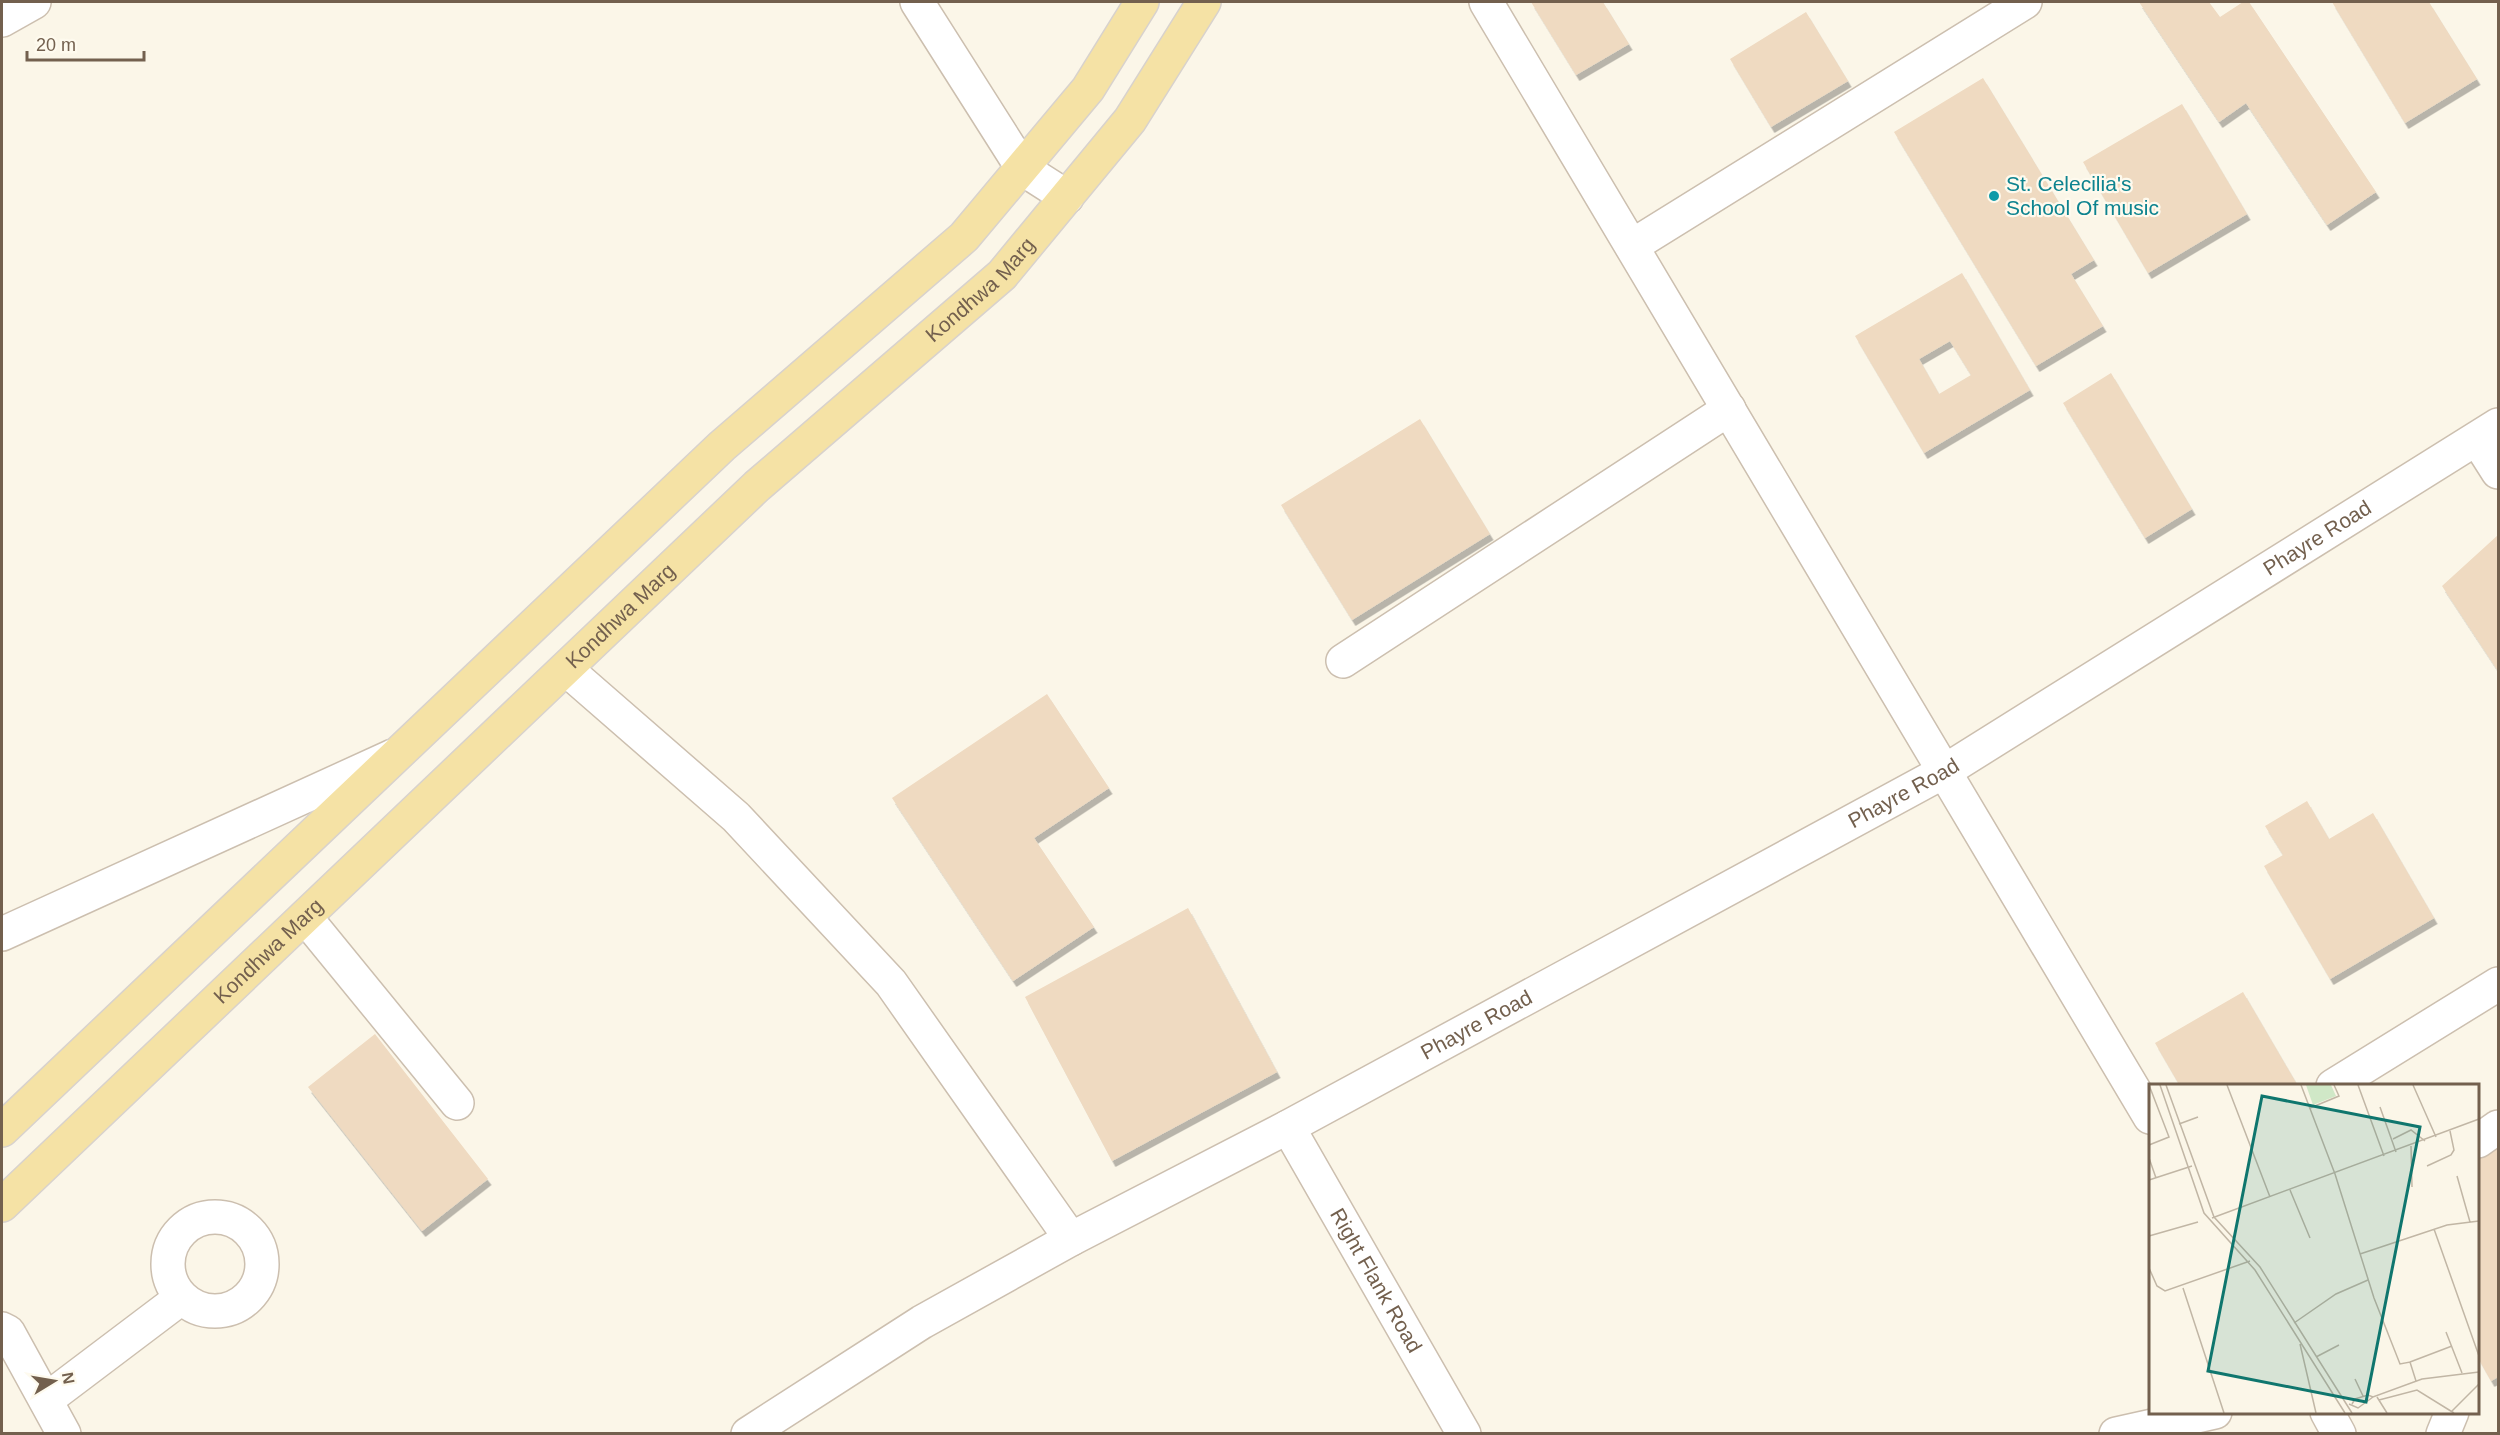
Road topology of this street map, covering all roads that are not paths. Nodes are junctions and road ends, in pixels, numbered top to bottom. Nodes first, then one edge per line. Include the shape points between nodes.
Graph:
1 (34, 2) edge
2 (917, 2) edge
3 (1142, 2) edge
4 (1204, 2) edge
5 (1486, 2) edge
6 (2025, 2) edge
7 (2, 20) edge
8 (1023, 168) junction
9 (1067, 196) junction
10 (1632, 246) junction
11 (1729, 409) junction
12 (2488, 432) edge
13 (2499, 472) edge
14 (1342, 661) dead end
15 (566, 669) junction
16 (398, 754) junction
17 (1945, 771) junction
18 (305, 917) junction
19 (2, 934) edge
20 (2499, 984) edge
21 (2336, 1084) edge
22 (457, 1103) dead end
23 (2149, 1113) edge
24 (1288, 1127) junction
25 (2499, 1127) edge
26 (2, 1130) edge
27 (2479, 1140) edge
28 (2, 1205) edge
29 (1071, 1239) junction
30 (182, 1298) dead end
31 (2, 1329) edge
32 (46, 1400) junction
33 (2210, 1414) edge
34 (2328, 1414) edge
35 (2452, 1414) edge
36 (64, 1434) edge
37 (748, 1434) edge
38 (1464, 1434) edge
39 (2116, 1434) edge
40 (2339, 1434) edge
41 (2443, 1434) edge

1 - 7 street
2 - 8 street
3 - 8 main road via 1088,89
4 - 9 main road, Kondhwa Marg via 1130,120
5 - 10 street
6 - 10 street
8 - 9 street
8 - 16 main road via 964,237 722,446
9 - 15 main road, Kondhwa Marg via 1002,275 757,486
10 - 11 street
11 - 14 street
11 - 17 street
12 - 13 street
12 - 17 street, Phayre Road
15 - 18 main road, Kondhwa Marg
15 - 29 street via 736,817 891,983
16 - 19 street
16 - 26 main road
17 - 23 street
17 - 24 street, Phayre Road
18 - 22 street
18 - 28 main road, Kondhwa Marg
20 - 21 street
24 - 29 street, Phayre Road
24 - 38 street, Right Flank Road
25 - 27 street
29 - 37 street, Phayre Road via 922,1322
30 - 32 street
31 - 32 street via 8,1332
32 - 36 street
33 - 39 street
34 - 40 street
35 - 41 street

